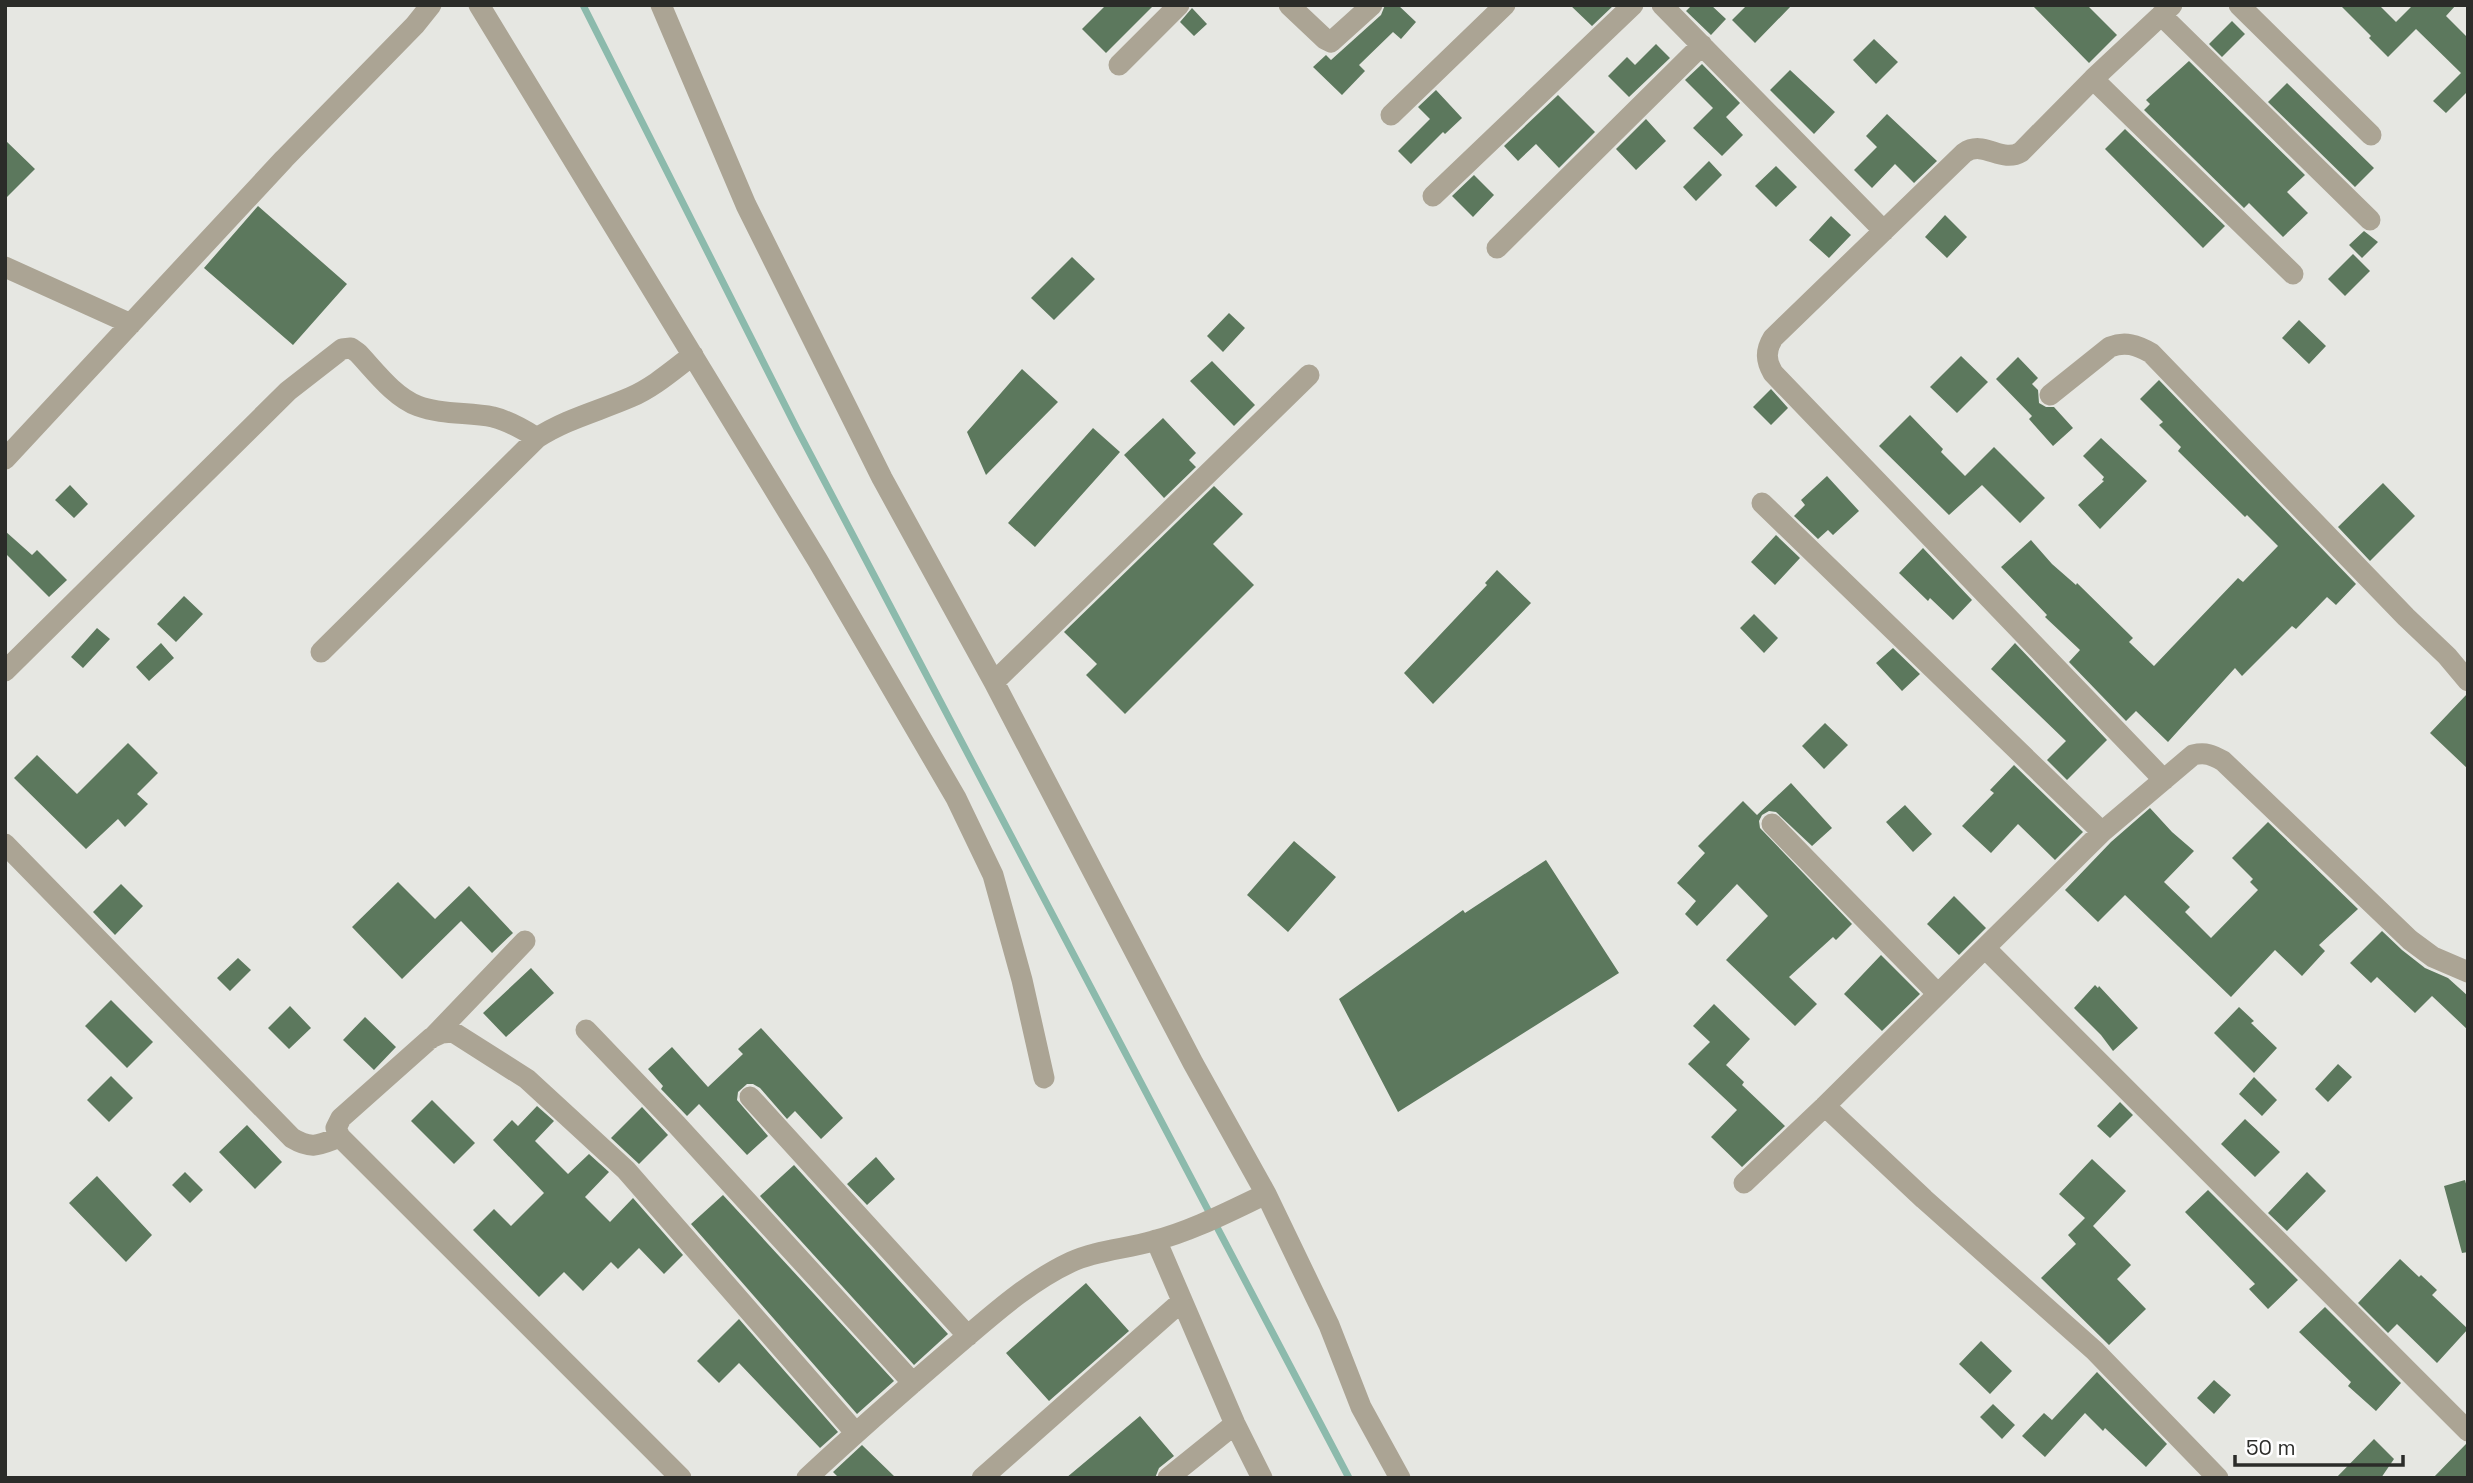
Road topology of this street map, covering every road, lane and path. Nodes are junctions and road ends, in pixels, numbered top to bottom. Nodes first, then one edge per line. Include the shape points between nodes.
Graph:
1 (430, 5) edge
2 (479, 5) edge
3 (661, 5) edge
4 (1179, 5) edge
5 (1289, 5) edge
6 (1372, 5) edge
7 (1505, 5) edge
8 (1633, 5) edge
9 (2239, 5) edge
10 (1674, 10) edge
11 (2167, 10) edge
12 (1702, 45) junction
13 (1119, 65) dead end
14 (2093, 79) junction
15 (1391, 115) dead end
16 (2371, 135) dead end
17 (1433, 195) dead end
18 (2370, 220) dead end
19 (1884, 230) junction
20 (1497, 248) dead end
21 (5, 267) edge
22 (2293, 274) dead end
23 (131, 324) junction
24 (693, 355) junction
25 (1309, 375) dead end
26 (2050, 395) dead end
27 (537, 438) junction
28 (5, 459) edge
29 (1762, 503) dead end
30 (321, 652) dead end
31 (5, 671) edge
32 (2468, 681) edge
33 (994, 682) junction
34 (2164, 780) junction
35 (1772, 824) dead end
36 (2102, 832) junction
37 (5, 844) edge
38 (525, 941) dead end
39 (1985, 948) junction
40 (2468, 972) edge
41 (1937, 993) junction
42 (586, 1030) dead end
43 (431, 1038) junction
44 (1044, 1079) dead end
45 (750, 1097) dead end
46 (1825, 1106) junction
47 (340, 1138) junction
48 (1744, 1182) dead end
49 (1266, 1194) junction
50 (1156, 1240) junction
51 (1181, 1302) junction
52 (968, 1336) junction
53 (914, 1383) junction
54 (1235, 1424) junction
55 (2468, 1431) edge
56 (855, 1432) junction
57 (681, 1478) edge
58 (807, 1478) edge
59 (982, 1478) edge
60 (1168, 1478) edge
61 (1262, 1478) edge
62 (1400, 1478) edge
63 (2218, 1478) edge

1 - 23 street
2 - 24 street
3 - 33 street via 746,205 883,478
4 - 13 street
5 - 6 street via 1331,41
7 - 15 street
8 - 17 street
9 - 16 street
10 - 12 street
11 - 14 street
11 - 18 street
12 - 19 street
12 - 20 street
14 - 19 street via 2021,152 2007,157 1971,148
14 - 22 street
19 - 34 street via 1773,338 1767,363 1903,511
21 - 23 street
23 - 28 street
24 - 27 street via 633,396
24 - 44 street via 956,799 993,875
25 - 33 street
26 - 32 street via 2110,347 2120,343 2151,353
27 - 30 street
27 - 31 street via 494,417 418,406 402,397 358,353 342,349 288,391
29 - 36 street
33 - 49 street
34 - 36 street
34 - 40 street via 2193,755 2212,754 2410,940 2433,957
35 - 41 street
36 - 39 street
37 - 47 street via 292,1138 305,1146
38 - 43 street
39 - 41 street
39 - 55 street
41 - 46 street
42 - 53 street
43 - 47 street via 341,1118 336,1128
43 - 56 street via 453,1032 527,1079 616,1161
45 - 52 street
46 - 48 street
46 - 63 street via 2095,1351
47 - 57 street
49 - 50 street
49 - 62 street via 1329,1325 1362,1407
50 - 51 street
50 - 52 street via 1098,1252 1051,1272
51 - 54 street
51 - 59 street
52 - 53 street
53 - 56 street
54 - 60 street
54 - 61 street
56 - 58 street

